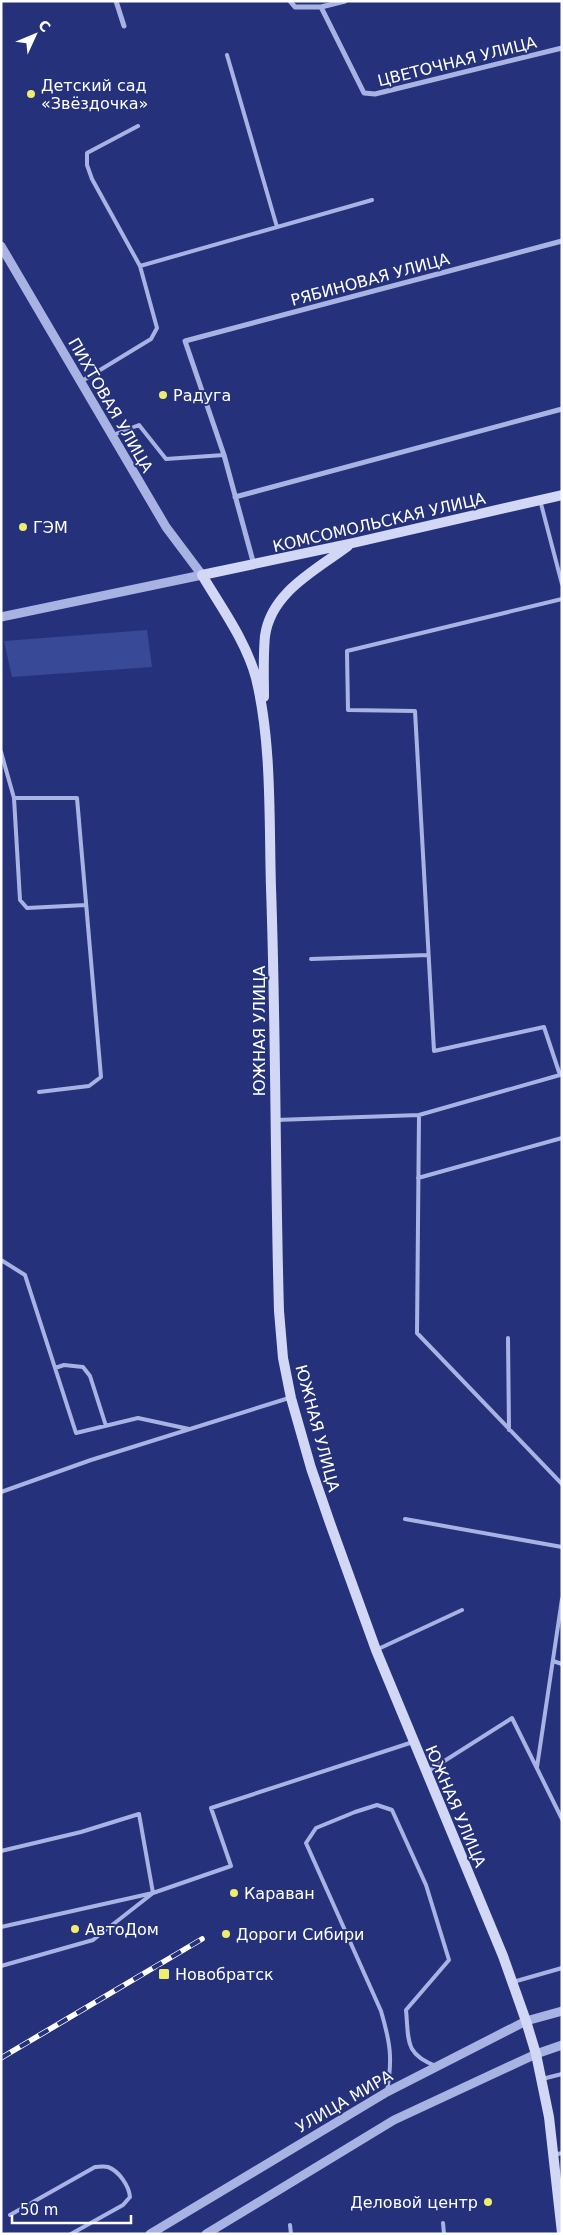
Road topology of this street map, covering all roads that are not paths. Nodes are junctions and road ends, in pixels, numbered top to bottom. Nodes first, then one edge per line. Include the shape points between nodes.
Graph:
1 (116, 1) edge
2 (290, 1) edge
3 (345, 1) edge
4 (321, 7) junction
5 (124, 26) dead end
6 (562, 48) edge
7 (227, 56) dead end
8 (138, 126) dead end
9 (372, 200) dead end
10 (277, 227) junction
11 (562, 241) edge
12 (1, 246) edge
13 (140, 266) junction
14 (80, 382) junction
15 (562, 409) edge
16 (111, 436) junction
17 (224, 455) junction
18 (562, 495) edge
19 (235, 497) junction
20 (540, 500) junction
21 (353, 543) junction
22 (254, 565) junction
23 (202, 575) junction
24 (562, 584) edge
25 (562, 599) edge
26 (1, 617) edge
27 (263, 716) junction
28 (1, 752) edge
29 (14, 798) junction
30 (86, 905) junction
31 (428, 955) junction
32 (311, 958) dead end
33 (39, 1092) dead end
34 (419, 1115) junction
35 (274, 1120) junction
36 (562, 1138) edge
37 (418, 1178) junction
38 (1, 1260) edge
39 (508, 1338) dead end
40 (54, 1368) junction
41 (291, 1398) junction
42 (106, 1426) junction
43 (189, 1429) junction
44 (509, 1430) junction
45 (562, 1484) edge
46 (1, 1492) edge
47 (404, 1519) dead end
48 (562, 1547) edge
49 (562, 1599) edge
50 (462, 1610) dead end
51 (376, 1650) junction
52 (553, 1662) junction
53 (562, 1664) edge
54 (413, 1742) junction
55 (537, 1768) junction
56 (426, 1772) junction
57 (562, 1819) edge
58 (1, 1851) edge
59 (153, 1893) junction
60 (1, 1927) edge
61 (1, 1966) edge
62 (562, 1968) edge
63 (513, 1982) junction
64 (562, 2011) edge
65 (526, 2021) junction
66 (562, 2045) edge
67 (536, 2054) junction
68 (436, 2066) junction
69 (562, 2074) edge
70 (542, 2080) junction
71 (387, 2092) junction
72 (558, 2154) edge
73 (10, 2215) dead end
74 (443, 2223) dead end
75 (290, 2224) dead end
76 (562, 2233) edge
77 (71, 2234) edge
78 (150, 2234) edge
79 (206, 2234) edge
80 (291, 2234) edge
81 (444, 2234) edge

1 - 5 street
2 - 4 street via 295,7
3 - 4 street
4 - 6 street, ЦВЕТОЧНАЯ УЛИЦА via 364,93 375,94
7 - 10 lane
8 - 13 lane via 87,154 87,165
9 - 10 lane
10 - 13 lane
11 - 17 street, РЯБИНОВАЯ УЛИЦА via 185,341
12 - 14 street, ПИХТОВАЯ УЛИЦА
13 - 14 lane via 157,328 151,339
14 - 16 street, ПИХТОВАЯ УЛИЦА
15 - 19 street
16 - 17 lane via 139,424 166,459
16 - 23 street, ПИХТОВАЯ УЛИЦА via 166,527
17 - 19 street
18 - 20 main road, КОМСОМОЛЬСКАЯ УЛИЦА
19 - 22 street
20 - 21 main road, КОМСОМОЛЬСКАЯ УЛИЦА
20 - 24 lane
21 - 22 main road, КОМСОМОЛЬСКАЯ УЛИЦА
21 - 27 main road via 294,585 270,615 265,636
22 - 23 main road, КОМСОМОЛЬСКАЯ УЛИЦА
23 - 26 street
23 - 27 main road, ЮЖНАЯ УЛИЦА via 246,652
25 - 31 lane via 347,651 348,710 415,711
27 - 35 main road, ЮЖНАЯ УЛИЦА via 273,926
28 - 29 lane
29 - 30 lane via 77,798
29 - 30 lane via 20,900 27,908
30 - 33 lane via 101,1077 89,1086
31 - 32 lane
31 - 34 lane via 434,1051 544,1027 560,1075
34 - 35 lane
34 - 37 lane
35 - 41 main road, ЮЖНАЯ УЛИЦА via 278,1311
36 - 37 lane
37 - 44 lane via 417,1334
38 - 40 lane via 24,1275
39 - 44 lane
40 - 42 lane via 64,1365 84,1367
40 - 42 lane via 76,1433
41 - 43 lane
41 - 51 main road, ЮЖНАЯ УЛИЦА via 326,1514
42 - 43 lane via 138,1418
43 - 46 lane
44 - 45 lane
47 - 48 lane
49 - 52 lane
50 - 51 lane
51 - 54 main road, ЮЖНАЯ УЛИЦА
52 - 53 lane
52 - 55 lane
54 - 56 main road, ЮЖНАЯ УЛИЦА
54 - 59 lane via 211,1808 231,1866
55 - 56 lane via 512,1718
55 - 57 lane
56 - 63 main road, ЮЖНАЯ УЛИЦА
58 - 59 lane via 139,1814
59 - 60 lane
59 - 61 lane via 93,1940
62 - 63 lane
63 - 65 main road, ЮЖНАЯ УЛИЦА
64 - 65 street, УЛИЦА МИРА
65 - 67 main road, ЮЖНАЯ УЛИЦА
65 - 68 street, УЛИЦА МИРА
66 - 67 street
67 - 70 main road, ЮЖНАЯ УЛИЦА
67 - 79 street via 394,2120
68 - 71 street, УЛИЦА МИРА
68 - 71 lane via 423,2061 410,2047 406,2010 449,1960 426,1884 392,1810 377,1805 316,1828 306,1843 381,2011 392,2066
69 - 70 lane
70 - 72 main road, ЮЖНАЯ УЛИЦА
71 - 78 street, УЛИЦА МИРА
72 - 76 main road, ЮЖНАЯ УЛИЦА
73 - 77 lane via 95,2167 107,2167 118,2174 129,2189 130,2197 123,2205
74 - 81 lane
75 - 80 lane

